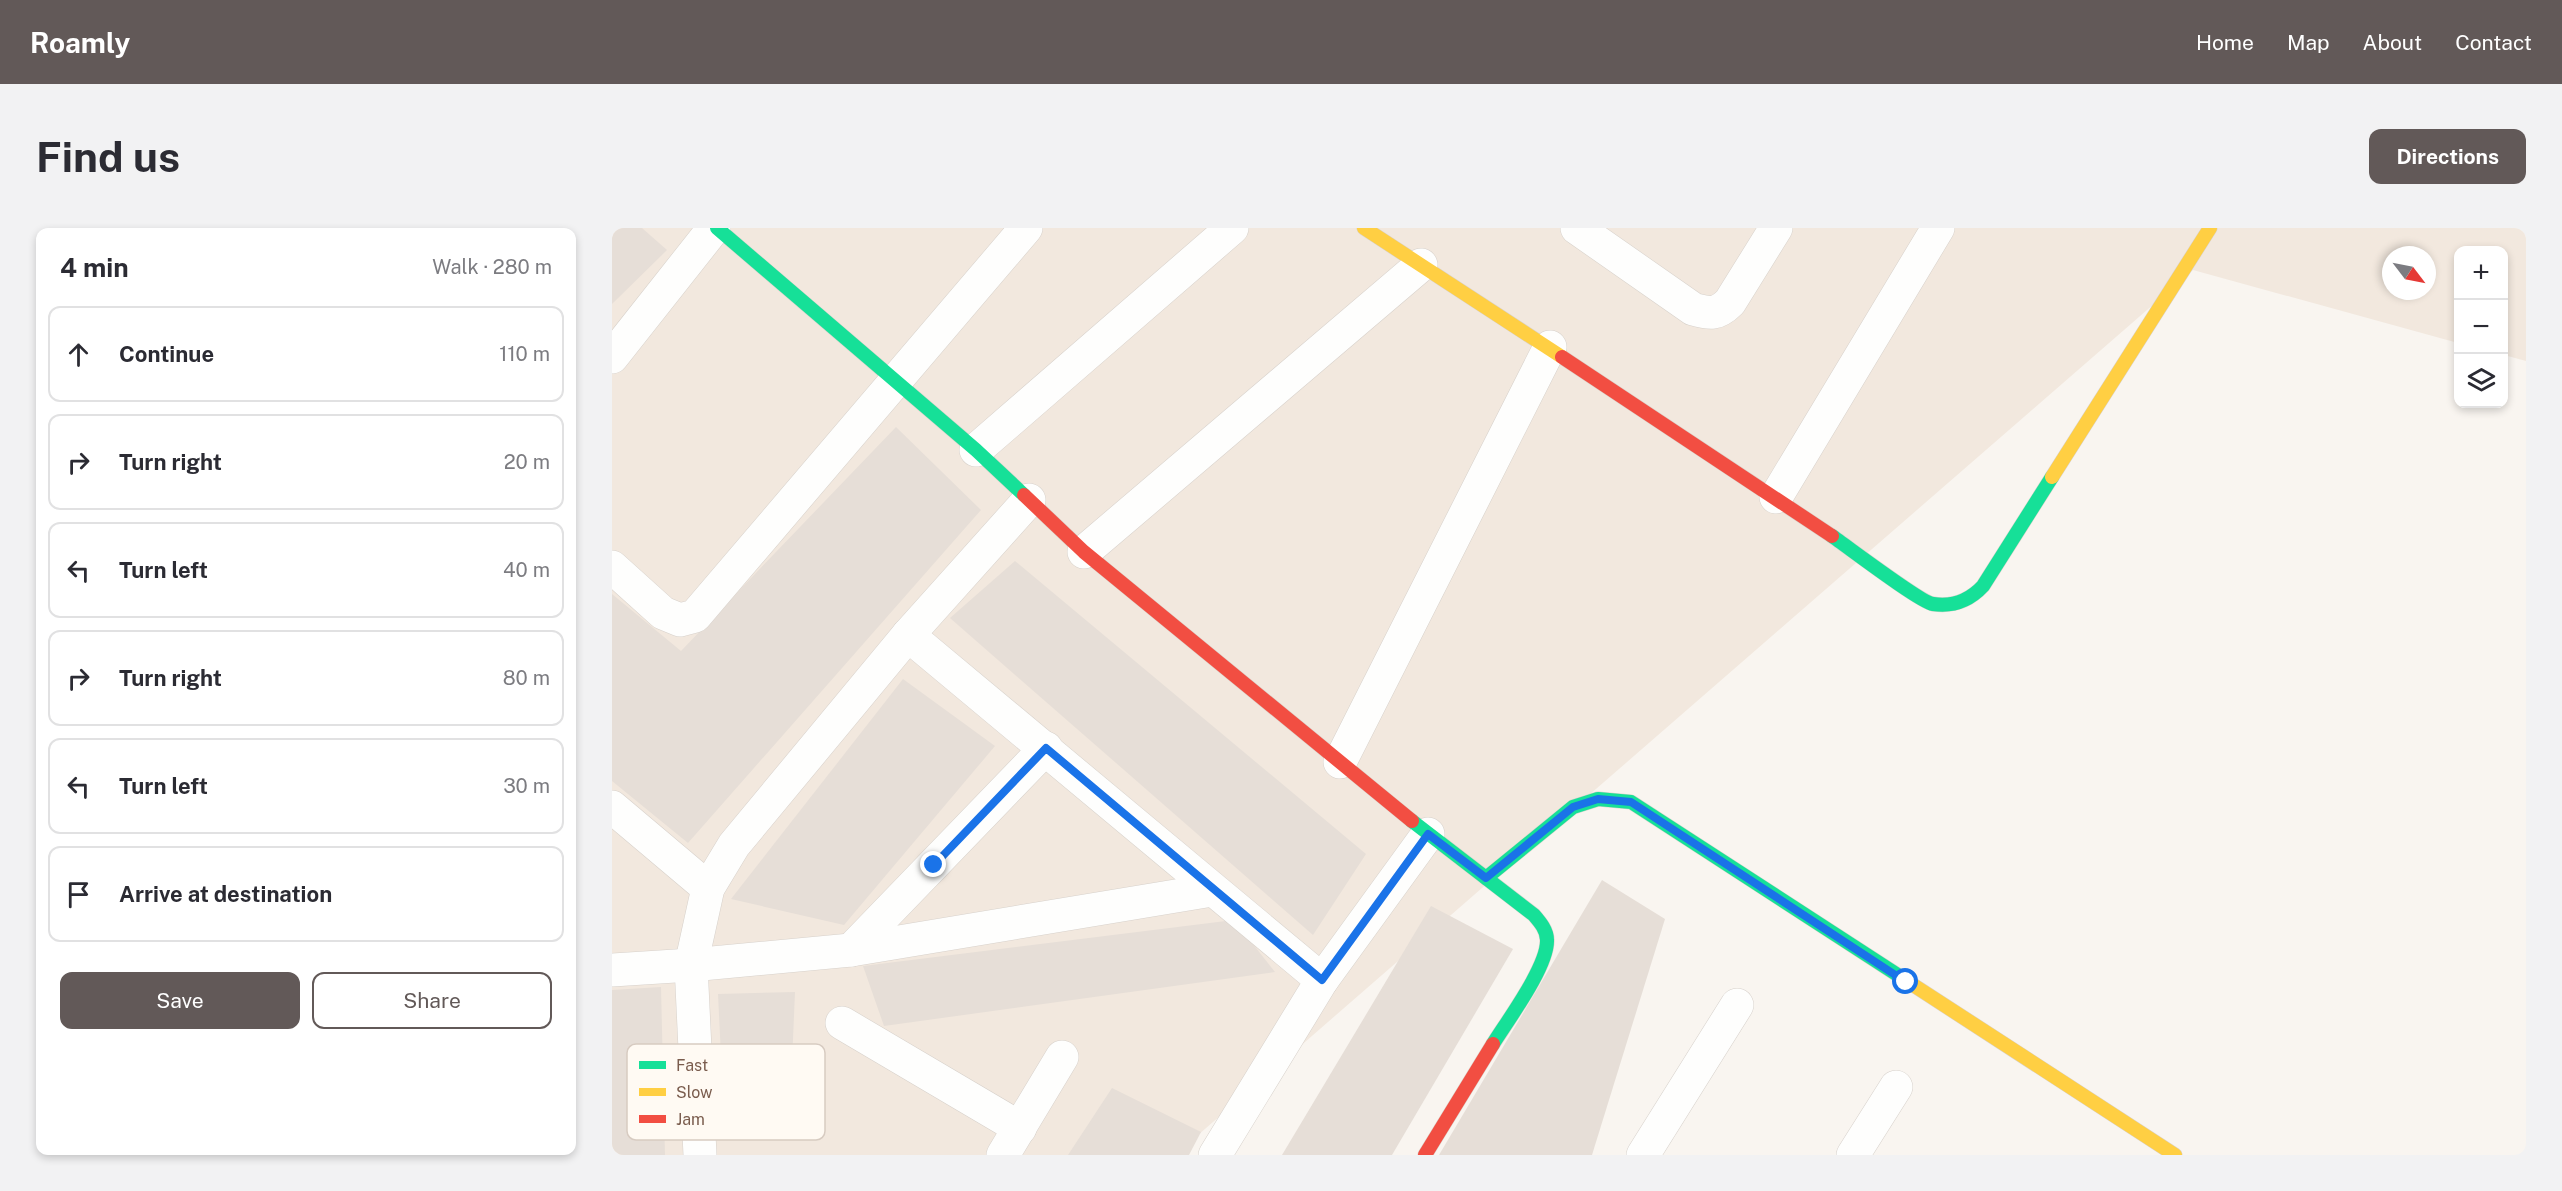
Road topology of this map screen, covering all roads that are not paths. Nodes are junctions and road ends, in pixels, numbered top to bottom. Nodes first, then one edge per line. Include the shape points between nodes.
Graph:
1 (715, 228) edge
2 (1026, 228) edge
3 (1232, 228) edge
4 (1364, 228) edge
5 (1577, 228) edge
6 (1776, 228) edge
7 (1938, 228) edge
8 (2210, 228) edge
9 (1421, 265) junction
10 (1550, 347) junction
11 (612, 357) edge
12 (894, 381) junction
13 (976, 450) junction
14 (1776, 497) junction
15 (1029, 500) junction
16 (1084, 552) junction
17 (612, 567) edge
18 (908, 635) junction
19 (1046, 748) junction
20 (1340, 762) junction
21 (612, 807) edge
22 (1428, 834) junction
23 (1486, 878) junction
24 (708, 888) junction
25 (1212, 890) junction
26 (851, 950) junction
27 (691, 965) junction
28 (612, 970) edge
29 (1322, 980) junction
30 (1737, 1005) dead end
31 (842, 1023) dead end
32 (695, 1044) edge
33 (1062, 1057) dead end
34 (1896, 1087) dead end
35 (699, 1140) edge
36 (1011, 1142) edge
37 (700, 1155) edge
38 (1215, 1155) edge
39 (1425, 1155) edge
40 (1643, 1155) edge
41 (1853, 1155) edge
42 (2175, 1155) edge

1 - 11 street
1 - 12 street
2 - 12 street
3 - 13 street
4 - 9 street
5 - 6 street via 1693,309 1710,314 1730,302
7 - 14 street
8 - 14 street via 1972,599 1954,605 1930,604
9 - 10 street
9 - 16 street
10 - 14 street
10 - 20 street
12 - 13 street
12 - 17 street via 695,616 680,620 663,613
13 - 15 street
15 - 16 street
15 - 18 street
16 - 20 street
18 - 19 street
18 - 24 street via 734,845
19 - 25 street
19 - 26 street
20 - 22 street
21 - 24 street
22 - 23 street
22 - 29 street
23 - 39 street via 1545,928 1548,939 1543,962
23 - 42 street via 1573,807 1598,799 1631,802
24 - 27 street
25 - 26 street
25 - 29 street
26 - 27 street
27 - 28 street
27 - 32 street
29 - 38 street
30 - 40 street
31 - 36 street
33 - 36 street
34 - 41 street
35 - 37 street

